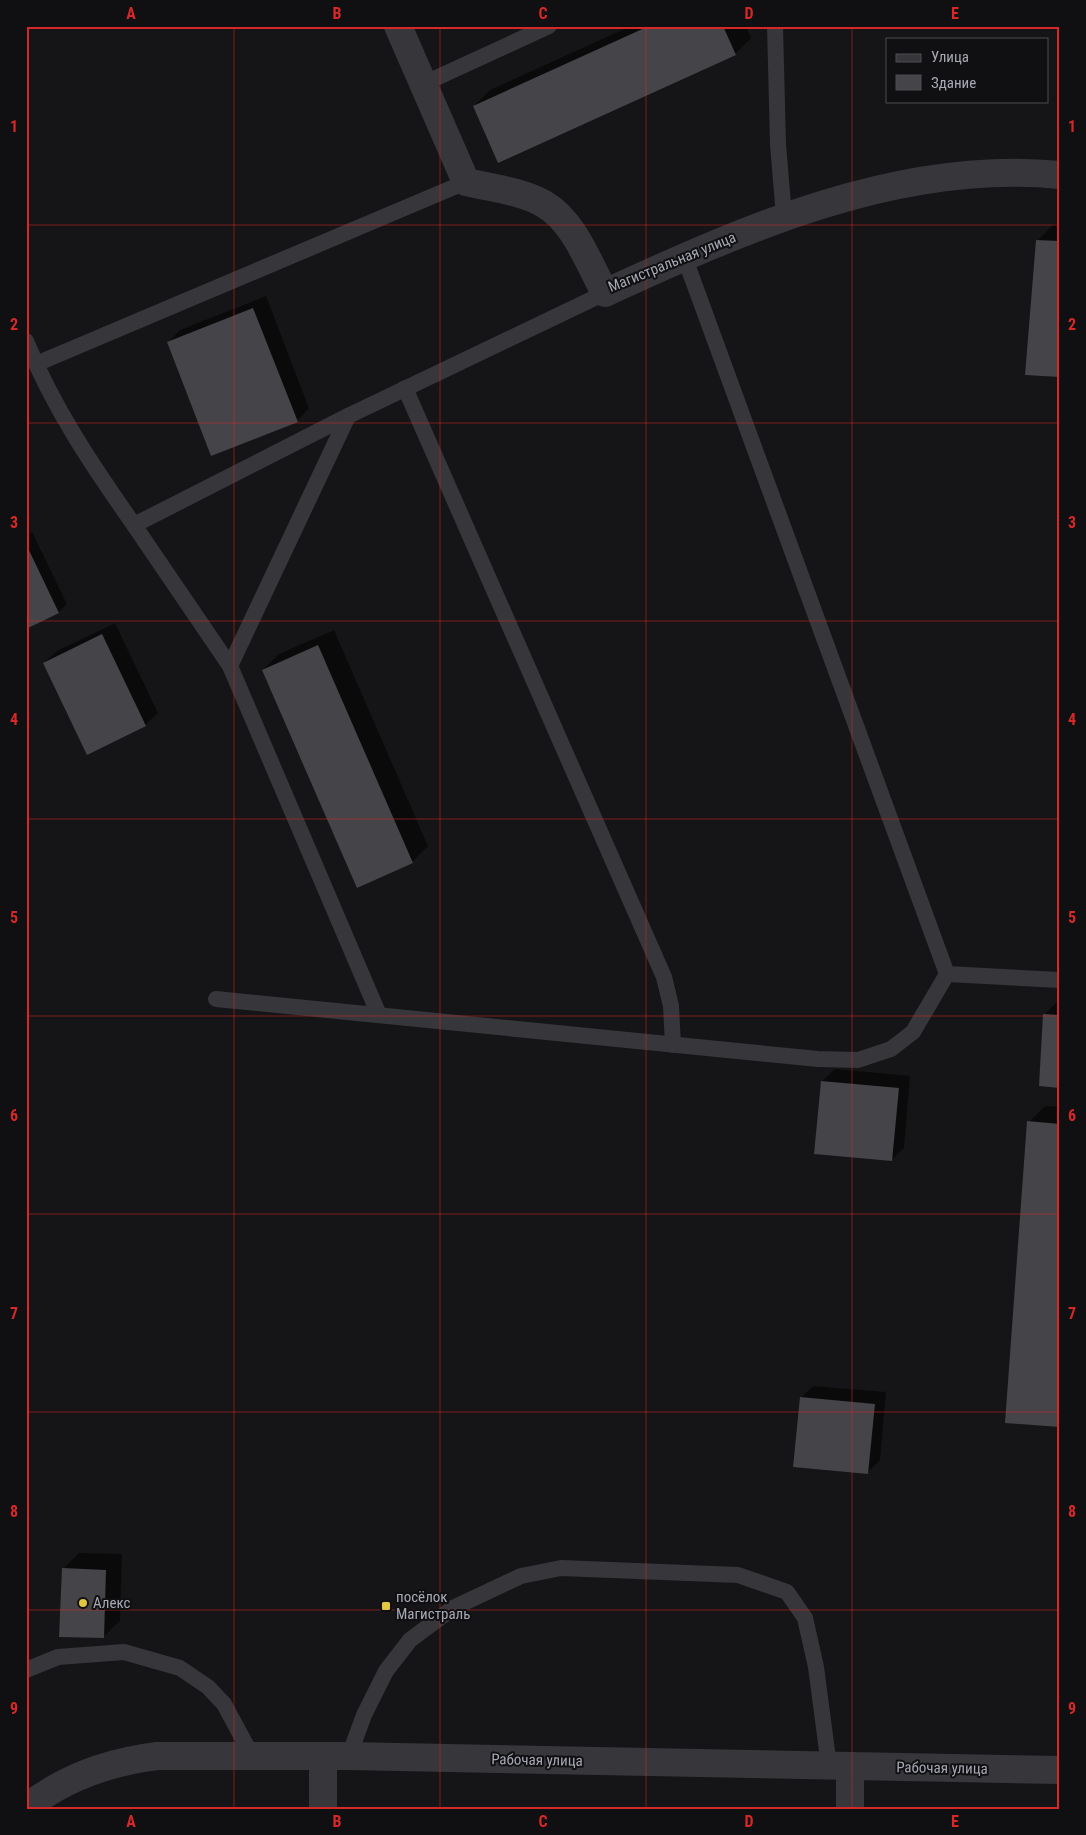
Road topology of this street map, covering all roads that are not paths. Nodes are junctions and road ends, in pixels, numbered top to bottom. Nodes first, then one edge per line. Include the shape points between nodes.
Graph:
1 (398, 26) edge
2 (549, 26) edge
3 (775, 26) edge
4 (423, 84) junction
5 (1060, 175) edge
6 (466, 182) junction
7 (784, 217) junction
8 (684, 256) junction
9 (605, 293) junction
10 (26, 341) edge
11 (36, 364) junction
12 (405, 388) junction
13 (348, 416) junction
14 (134, 525) junction
15 (230, 666) junction
16 (947, 974) junction
17 (1060, 980) edge
18 (216, 999) dead end
19 (379, 1015) junction
20 (673, 1045) junction
21 (26, 1670) edge
22 (252, 1756) junction
23 (336, 1756) junction
24 (840, 1766) junction
25 (1060, 1770) edge
26 (26, 1808) edge
27 (323, 1809) edge
28 (850, 1809) edge

1 - 4 street
2 - 4 lane
3 - 7 lane via 778,144
4 - 6 street
5 - 7 street, Магистральная улица via 962,175 886,188
6 - 9 street, Магистральная улица via 519,194 546,205 570,230
6 - 11 lane
7 - 8 street, Магистральная улица
8 - 9 street, Магистральная улица
8 - 16 lane
9 - 12 lane
10 - 11 lane
11 - 14 lane via 76,441
12 - 13 lane
12 - 20 lane via 664,977
13 - 14 lane
13 - 15 lane
14 - 15 lane
15 - 19 lane
16 - 17 lane
16 - 20 lane via 913,1032 891,1049 858,1060
18 - 19 lane
19 - 20 lane
21 - 22 lane via 58,1657 124,1652 180,1668 208,1687 224,1704
22 - 23 street, Рабочая улица
22 - 26 street, Рабочая улица via 157,1756 128,1760 72,1778
23 - 24 street, Рабочая улица
23 - 24 lane via 364,1715 386,1671 410,1640 453,1608 521,1576 561,1568 738,1575 787,1592 805,1618
23 - 27 street
24 - 25 street, Рабочая улица
24 - 28 street

